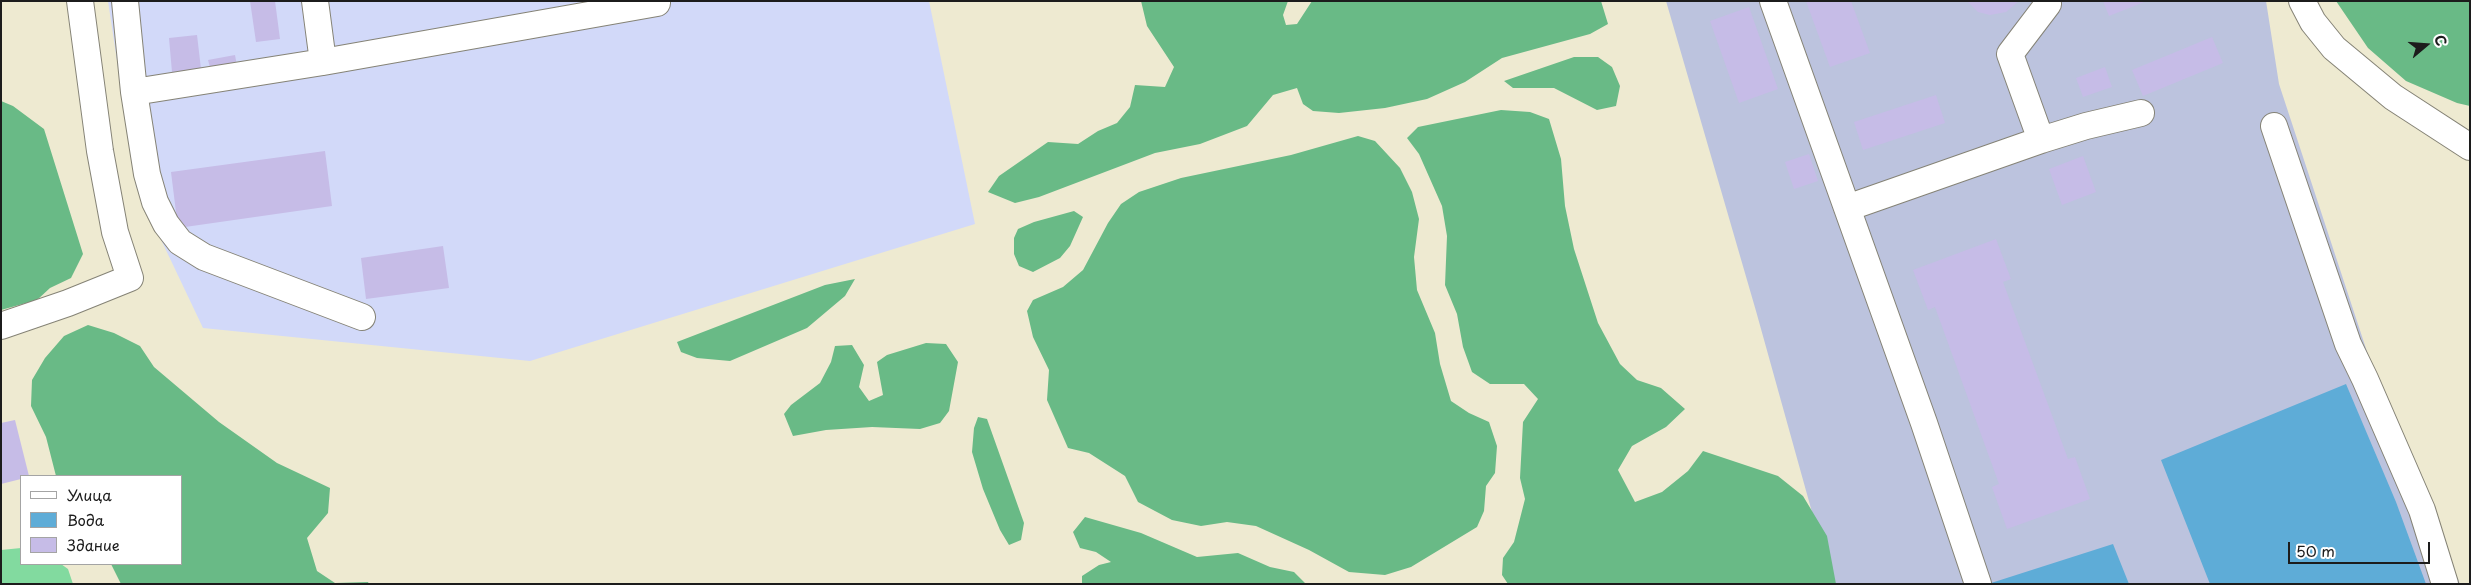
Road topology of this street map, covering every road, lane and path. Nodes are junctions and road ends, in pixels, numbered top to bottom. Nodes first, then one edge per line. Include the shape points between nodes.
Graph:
1 (80, 1) edge
2 (125, 1) edge
3 (315, 1) edge
4 (1773, 1) edge
5 (2047, 1) edge
6 (2302, 1) edge
7 (657, 3) dead end
8 (323, 62) junction
9 (134, 92) junction
10 (2141, 113) dead end
11 (2274, 126) dead end
12 (2041, 140) junction
13 (2470, 147) edge
14 (1847, 208) junction
15 (362, 317) dead end
16 (1, 326) edge
17 (1978, 584) edge
18 (2446, 584) edge

1 - 16 lane via 100,150 115,232 130,278
2 - 9 lane
3 - 8 lane
4 - 14 lane
5 - 12 lane via 2048,4 2010,54
6 - 13 lane via 2313,22 2334,48 2393,97
7 - 8 lane
8 - 9 lane
9 - 15 lane via 147,174 155,202 180,242 204,257
10 - 12 lane
11 - 18 lane via 2348,344 2422,510
12 - 14 lane
14 - 17 lane

